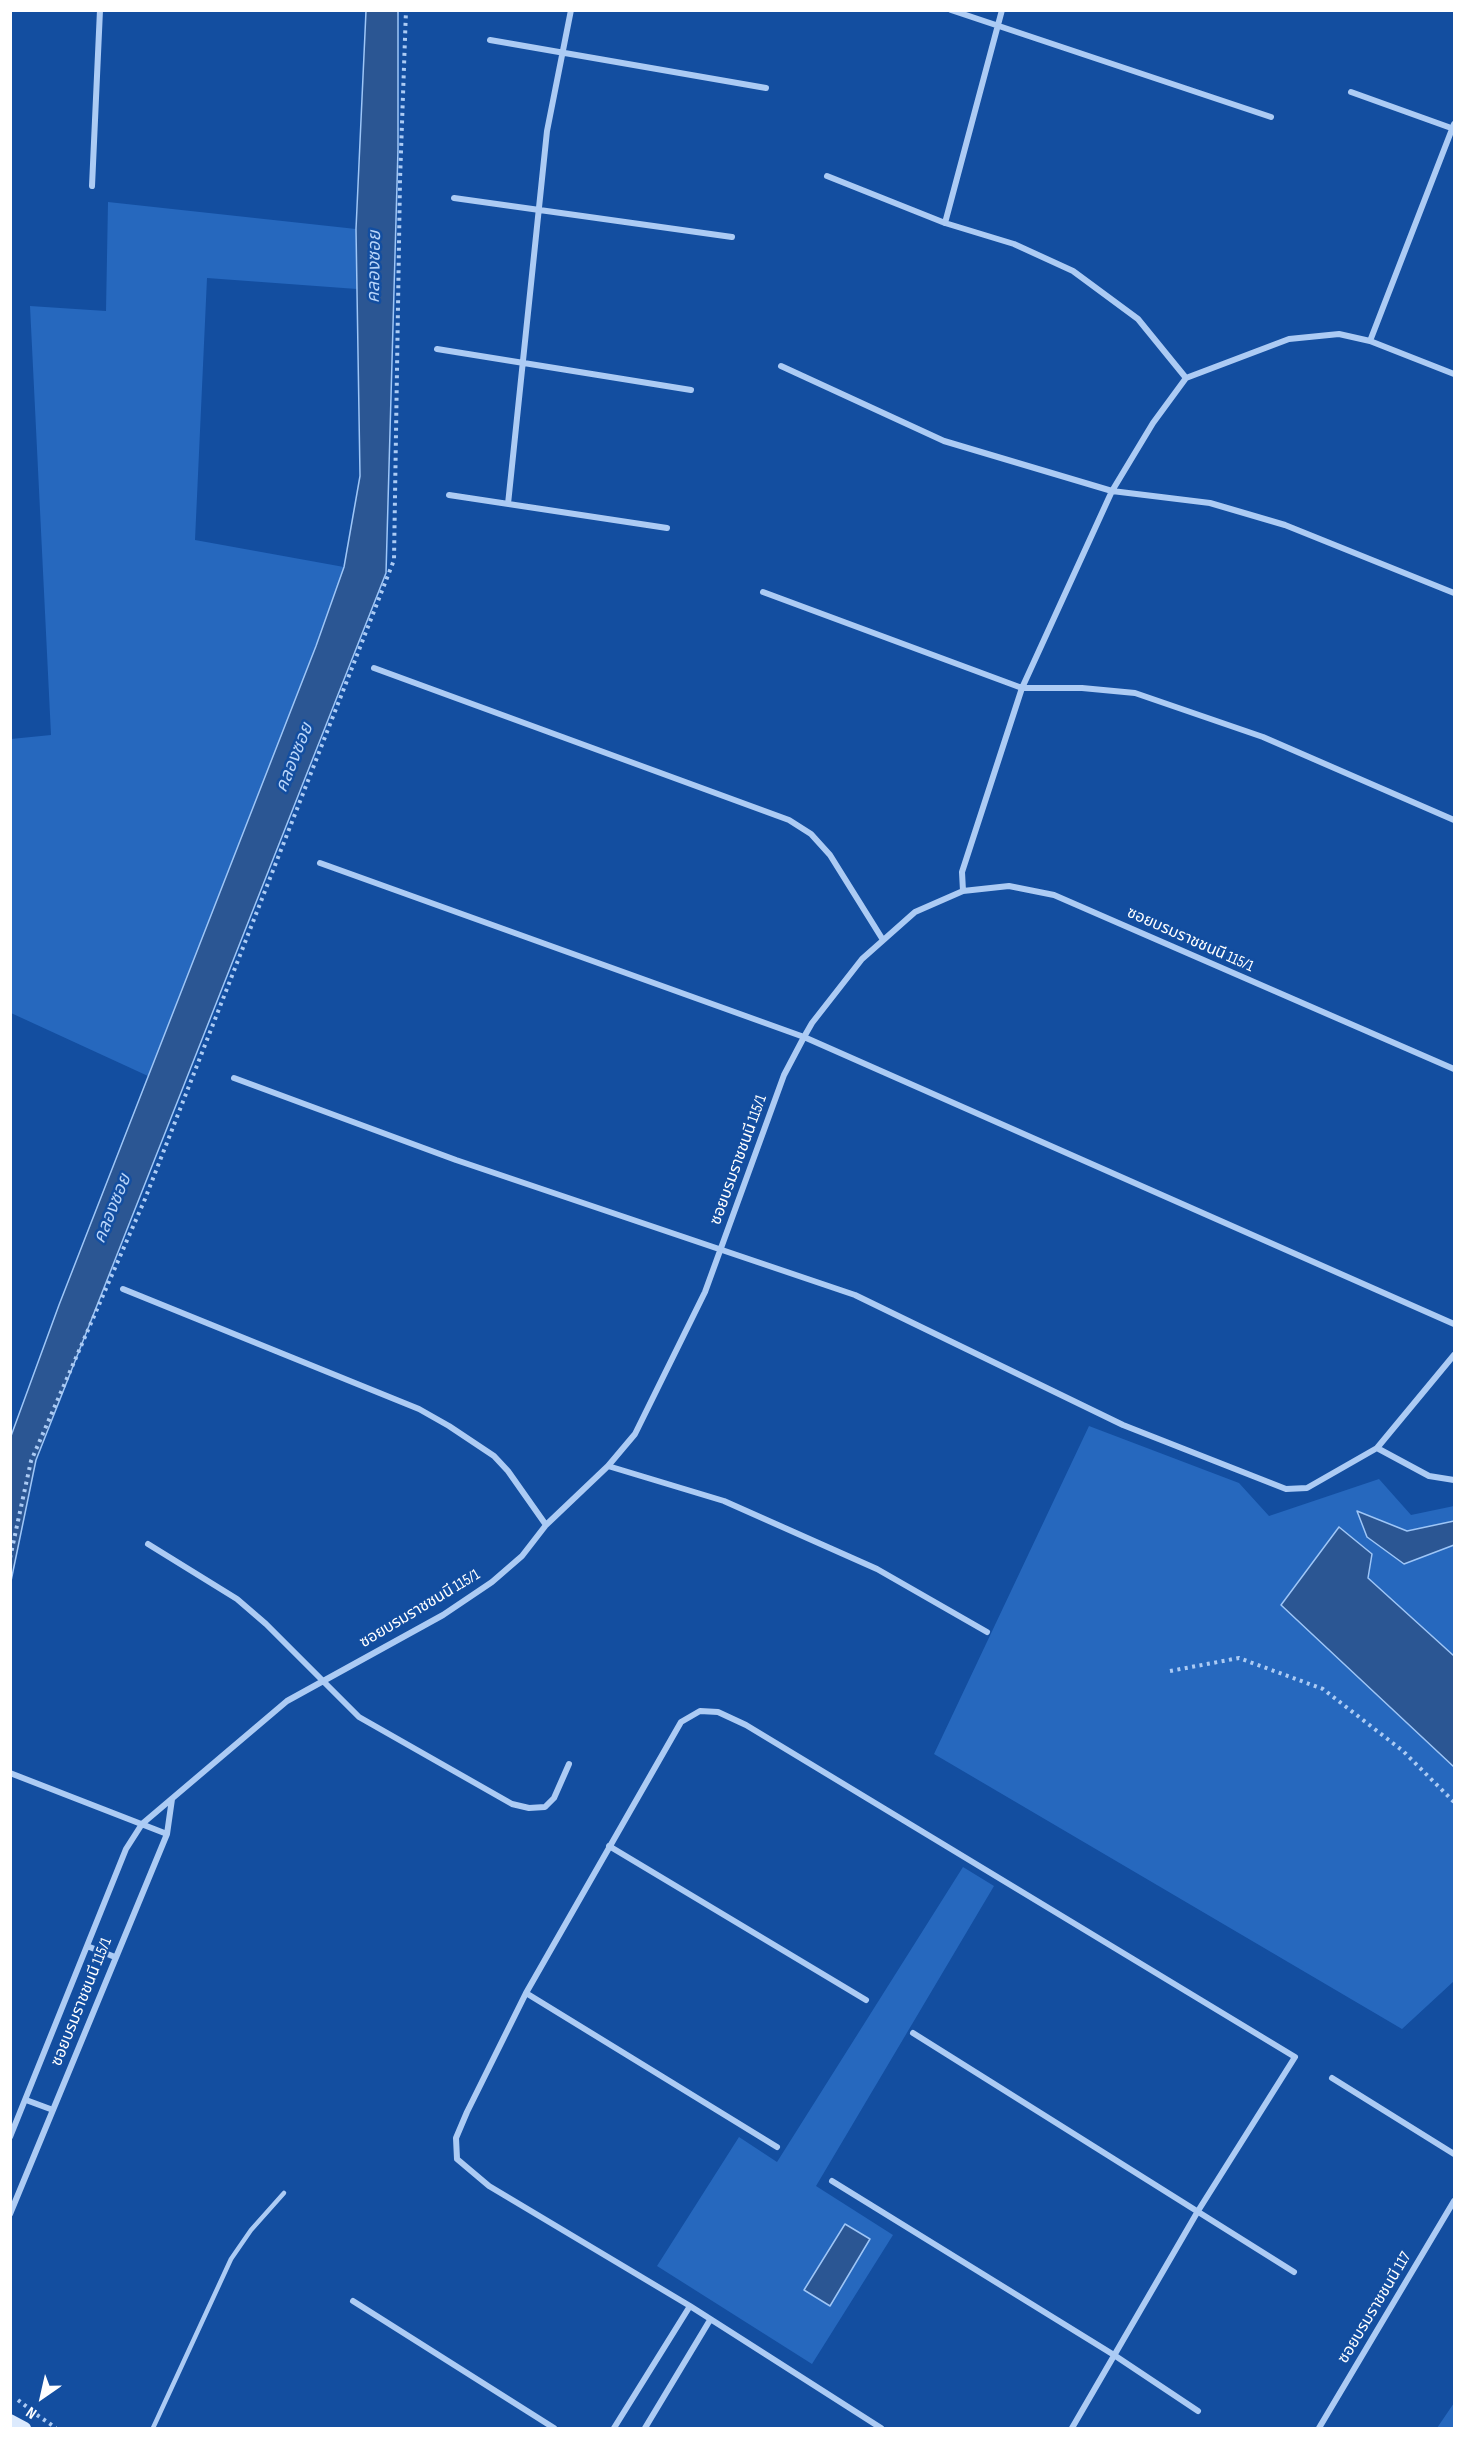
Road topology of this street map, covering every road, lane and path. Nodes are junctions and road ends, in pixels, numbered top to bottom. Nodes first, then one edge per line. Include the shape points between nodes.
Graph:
1 (100, 10) edge
2 (406, 10) edge
3 (571, 10) edge
4 (951, 10) edge
5 (1002, 10) edge
6 (997, 26) junction
7 (490, 40) dead end
8 (562, 53) junction
9 (766, 88) dead end
10 (1351, 92) dead end
11 (1271, 117) dead end
12 (1454, 127) edge
13 (828, 176) dead end
14 (92, 186) dead end
15 (454, 198) dead end
16 (539, 210) junction
17 (945, 223) junction
18 (732, 237) dead end
19 (1370, 341) junction
20 (437, 349) dead end
21 (523, 363) junction
22 (781, 366) dead end
23 (1455, 374) edge
24 (1186, 378) junction
25 (691, 390) dead end
26 (1112, 490) junction
27 (449, 495) dead end
28 (508, 504) junction
29 (667, 528) dead end
30 (763, 592) dead end
31 (1455, 593) edge
32 (374, 668) dead end
33 (1022, 688) junction
34 (1455, 820) edge
35 (320, 863) dead end
36 (963, 891) junction
37 (883, 940) junction
38 (804, 1037) junction
39 (1455, 1069) edge
40 (234, 1077) dead end
41 (721, 1251) junction
42 (123, 1290) dead end
43 (1455, 1324) edge
44 (1455, 1355) edge
45 (1377, 1449) junction
46 (608, 1466) junction
47 (1455, 1480) edge
48 (546, 1525) junction
49 (148, 1544) dead end
50 (10, 1558) edge
51 (987, 1632) dead end
52 (1170, 1671) dead end
53 (322, 1681) junction
54 (569, 1764) dead end
55 (10, 1773) edge
56 (172, 1799) junction
57 (1455, 1802) edge
58 (142, 1824) junction
59 (166, 1834) junction
60 (609, 1846) junction
61 (87, 1946) junction
62 (116, 1956) junction
63 (526, 1993) junction
64 (866, 2001) dead end
65 (913, 2033) dead end
66 (1332, 2078) dead end
67 (26, 2100) junction
68 (53, 2110) junction
69 (10, 2137) edge
70 (777, 2147) dead end
71 (1455, 2154) edge
72 (832, 2181) dead end
73 (285, 2193) dead end
74 (1455, 2200) edge
75 (1198, 2211) junction
76 (10, 2214) edge
77 (1294, 2271) dead end
78 (353, 2301) dead end
79 (690, 2306) junction
80 (710, 2320) junction
81 (1114, 2355) junction
82 (1198, 2411) dead end
83 (10, 2420) edge
84 (25, 2428) edge
85 (153, 2428) edge
86 (554, 2428) edge
87 (614, 2428) edge
88 (645, 2428) edge
89 (881, 2428) edge
90 (1072, 2428) edge
91 (1319, 2428) edge

1 - 14 street
2 - 50 path via 394,560 145,1199 31,1461
3 - 8 street
4 - 6 street
5 - 6 street
6 - 11 street
6 - 17 street
7 - 8 street
8 - 9 street
8 - 16 street via 547,131
10 - 12 street
12 - 19 street
13 - 17 street
15 - 16 street
16 - 18 street
16 - 21 street
17 - 24 street via 1014,244 1073,271 1138,319
19 - 23 street
19 - 24 street via 1339,334 1289,339
20 - 21 street
21 - 25 street
21 - 28 street
22 - 26 street via 944,441
24 - 26 street
26 - 31 street via 1210,503 1285,525
26 - 33 street
27 - 28 street
28 - 29 street
30 - 33 street
32 - 37 street via 789,820 811,834 830,855
33 - 34 street via 1135,693 1263,737
33 - 36 street via 962,872
35 - 38 street
36 - 37 street, ซอยบรมราชชนนี 115/1 via 915,912
36 - 39 street, ซอยบรมราชชนนี 115/1 via 1009,886 1054,895
37 - 38 street, ซอยบรมราชชนนี 115/1 via 862,959
38 - 41 street, ซอยบรมราชชนนี 115/1 via 784,1075
38 - 43 street
40 - 41 street via 456,1160
41 - 45 street via 855,1295 1123,1425 1286,1489 1307,1488
41 - 46 street, ซอยบรมราชชนนี 115/1 via 705,1292 634,1434
42 - 48 street via 439,1420 494,1456
44 - 45 street
45 - 47 street via 1429,1476
46 - 48 street, ซอยบรมราชชนนี 115/1
46 - 51 street via 744,1510 878,1569
48 - 53 street, ซอยบรมราชชนนี 115/1 via 522,1556 492,1582 443,1615
49 - 53 street via 237,1599
52 - 57 path via 1239,1658 1323,1689 1403,1751
53 - 54 street via 359,1716 512,1804 545,1807 554,1798
53 - 56 street, ซอยบรมราชชนนี 115/1 via 287,1701
55 - 58 street
56 - 58 street, ซอยบรมราชชนนี 115/1
56 - 59 street, ซอยบรมราชชนนี 115/1
58 - 59 street
58 - 61 street, ซอยบรมราชชนนี 115/1 via 126,1849
59 - 62 street, ซอยบรมราชชนนี 115/1
60 - 63 street
60 - 64 street
60 - 75 street via 681,1722 700,1711 718,1712 746,1725 1295,2057
61 - 62 street
61 - 67 street, ซอยบรมราชชนนี 115/1
62 - 68 street, ซอยบรมราชชนนี 115/1
63 - 70 street
63 - 79 street via 456,2138 457,2159 489,2186
65 - 75 street
66 - 71 street
67 - 68 street
67 - 69 street, ซอยบรมราชชนนี 115/1
68 - 76 street, ซอยบรมราชชนนี 115/1
72 - 81 street
73 - 85 lane via 231,2259
74 - 91 street, ซอยบรมราชชนนี 117
75 - 77 street
75 - 81 street
78 - 86 street
79 - 80 street
79 - 87 street
80 - 88 street
80 - 89 street
81 - 82 street
81 - 90 street
83 - 84 main road

